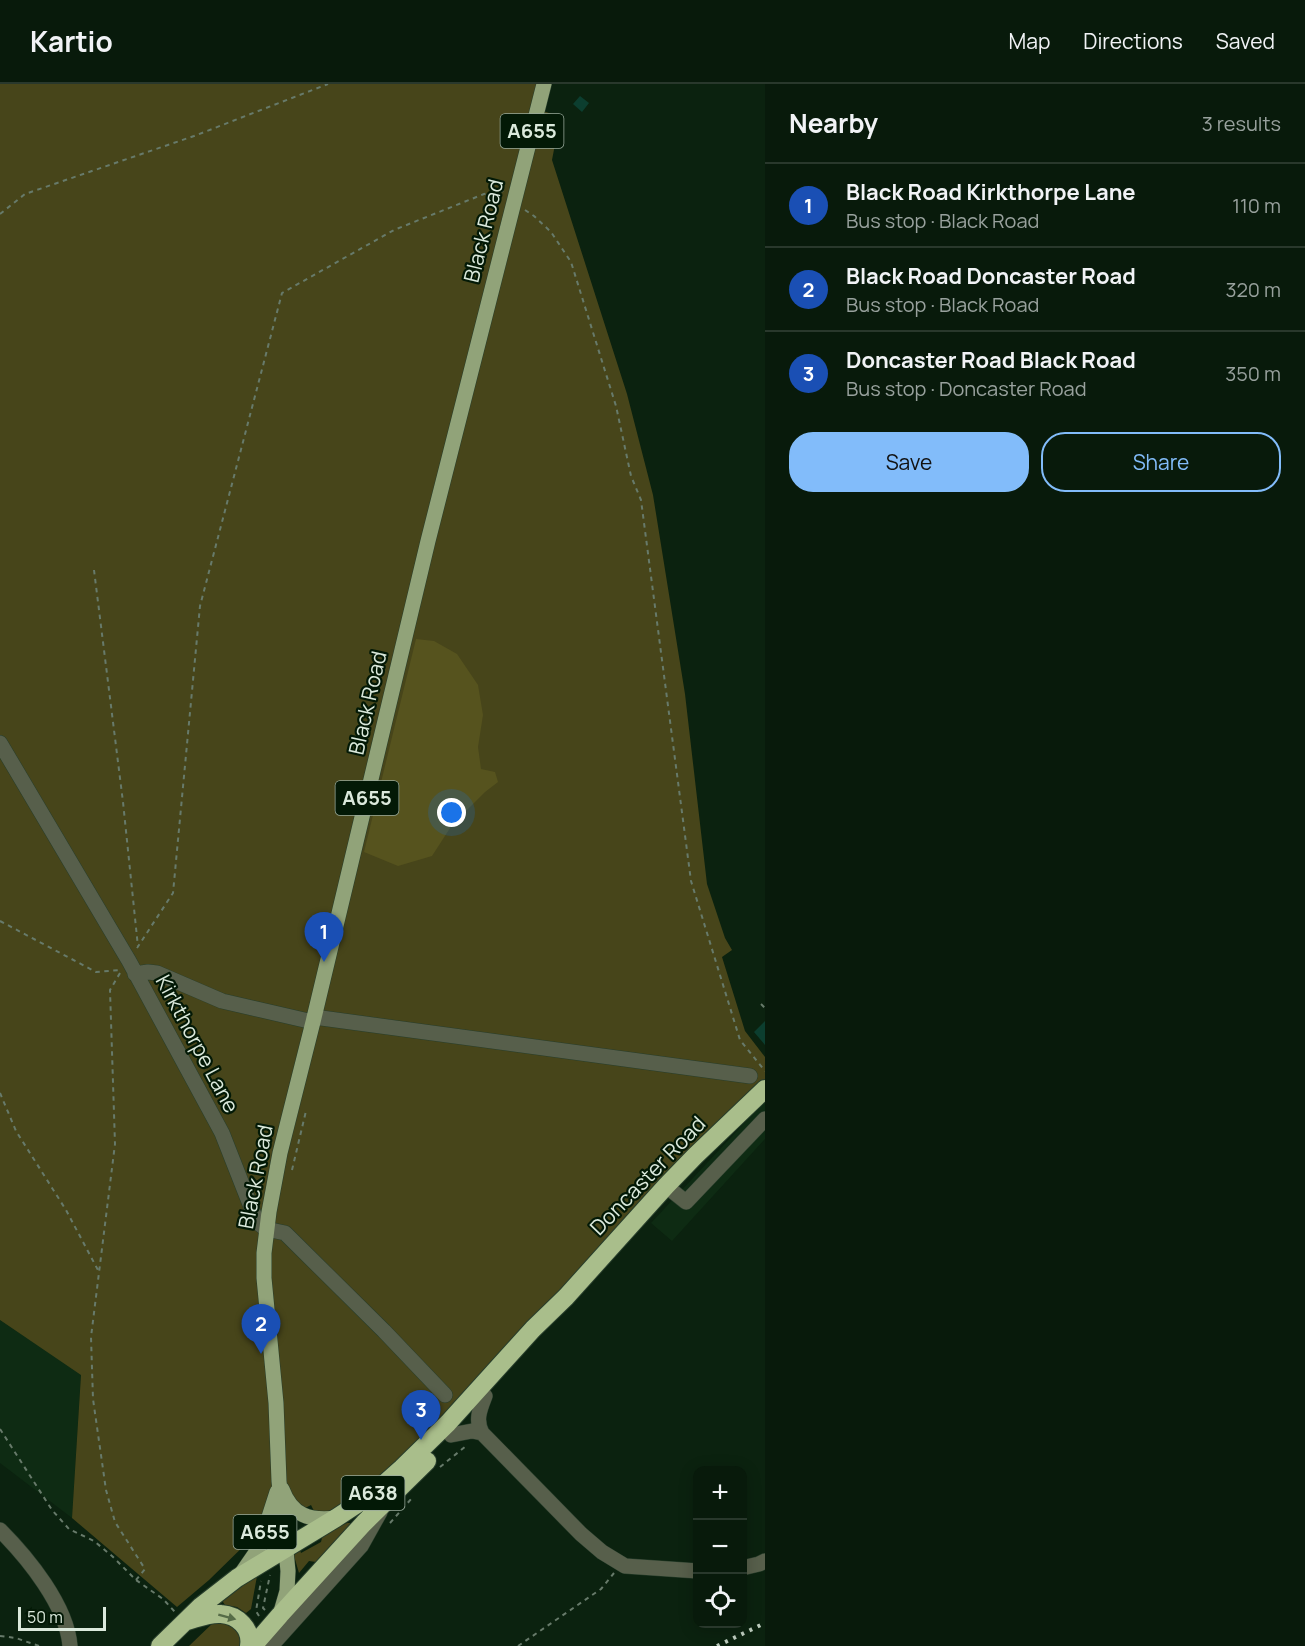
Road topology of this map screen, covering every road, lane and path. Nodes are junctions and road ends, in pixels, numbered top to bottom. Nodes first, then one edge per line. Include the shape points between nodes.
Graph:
1 (328, 84) edge
2 (544, 84) edge
3 (515, 195) junction
4 (0, 213) edge
5 (94, 570) dead end
6 (0, 743) edge
7 (0, 921) edge
8 (138, 947) junction
9 (132, 968) junction
10 (761, 1004) dead end
11 (765, 1008) edge
12 (314, 1019) junction
13 (765, 1071) edge
14 (750, 1076) dead end
15 (765, 1089) edge
16 (0, 1093) edge
17 (306, 1108) dead end
18 (765, 1119) edge
19 (290, 1175) dead end
20 (666, 1186) junction
21 (266, 1229) junction
22 (99, 1272) junction
23 (566, 1297) junction
24 (445, 1395) dead end
25 (476, 1425) junction
26 (0, 1429) edge
27 (449, 1429) junction
28 (279, 1480) junction
29 (384, 1505) junction
30 (336, 1518) junction
31 (0, 1530) edge
32 (286, 1547) junction
33 (765, 1561) edge
34 (263, 1562) junction
35 (622, 1564) junction
36 (747, 1567) edge
37 (693, 1571) edge
38 (237, 1578) junction
39 (136, 1580) junction
40 (181, 1617) junction
41 (275, 1620) junction
42 (0, 1636) edge
43 (39, 1646) edge
44 (70, 1646) edge
45 (160, 1646) edge
46 (251, 1646) edge
47 (271, 1646) edge
48 (518, 1646) edge

1 - 4 path via 194,136 25,194
2 - 3 main road, Black Road / A655
3 - 8 path via 484,195 394,230 282,293 200,606 173,893
3 - 12 main road, Black Road / A655
3 - 13 path via 551,232 571,262 616,406 631,476 641,500 691,881 740,1040
5 - 8 path
6 - 9 street, Kirkthorpe Lane
7 - 22 path via 96,972 123,970 110,990 115,1144
8 - 9 path
9 - 12 street, Kirkthorpe Lane via 157,973 222,1000
9 - 21 street, Kirkthorpe Lane via 222,1133 257,1222
10 - 11 path
12 - 14 street, Kirkthorpe Lane
12 - 21 main road, Black Road / A655 via 280,1153
15 - 20 highway, Doncaster Road / A638
16 - 22 path via 16,1131 66,1210
17 - 19 path
18 - 20 street via 686,1202
20 - 23 highway, Doncaster Road / A638
21 - 24 street via 285,1233
21 - 28 main road, Black Road / A655 via 264,1278
22 - 39 path via 91,1337 93,1399 106,1490 116,1522 145,1569
23 - 25 highway, Doncaster Road / A638 via 485,1396
23 - 27 highway, Doncaster Road / A638 via 533,1329
25 - 27 highway, Doncaster Road / A638
25 - 35 street via 581,1534
26 - 39 path via 52,1510 69,1528 94,1541
27 - 29 highway, Doncaster Road / A638
27 - 30 highway, Doncaster Road / A638 via 381,1487
28 - 30 main road, Black Road / A655 via 285,1497 296,1510 311,1519
28 - 32 main road, Black Road / A655
28 - 38 main road, Black Road / A655 via 259,1548
29 - 41 highway, Doncaster Road / A638
29 - 47 street via 361,1546
30 - 32 highway, Doncaster Road / A638
31 - 44 street via 33,1567 57,1606 69,1633
32 - 34 highway, Doncaster Road / A638
32 - 41 main road, Black Road / A655 via 287,1591
33 - 36 street
34 - 38 highway, Doncaster Road / A638
34 - 41 path via 272,1565 263,1608
34 - 41 path via 256,1611 261,1618
35 - 37 street
35 - 48 path via 601,1589
38 - 40 highway, Doncaster Road / A638
39 - 40 path
40 - 45 highway, Doncaster Road / A638
40 -> 46 highway, A638 via 232,1617 249,1633
41 - 46 highway, Doncaster Road / A638
42 - 43 path

